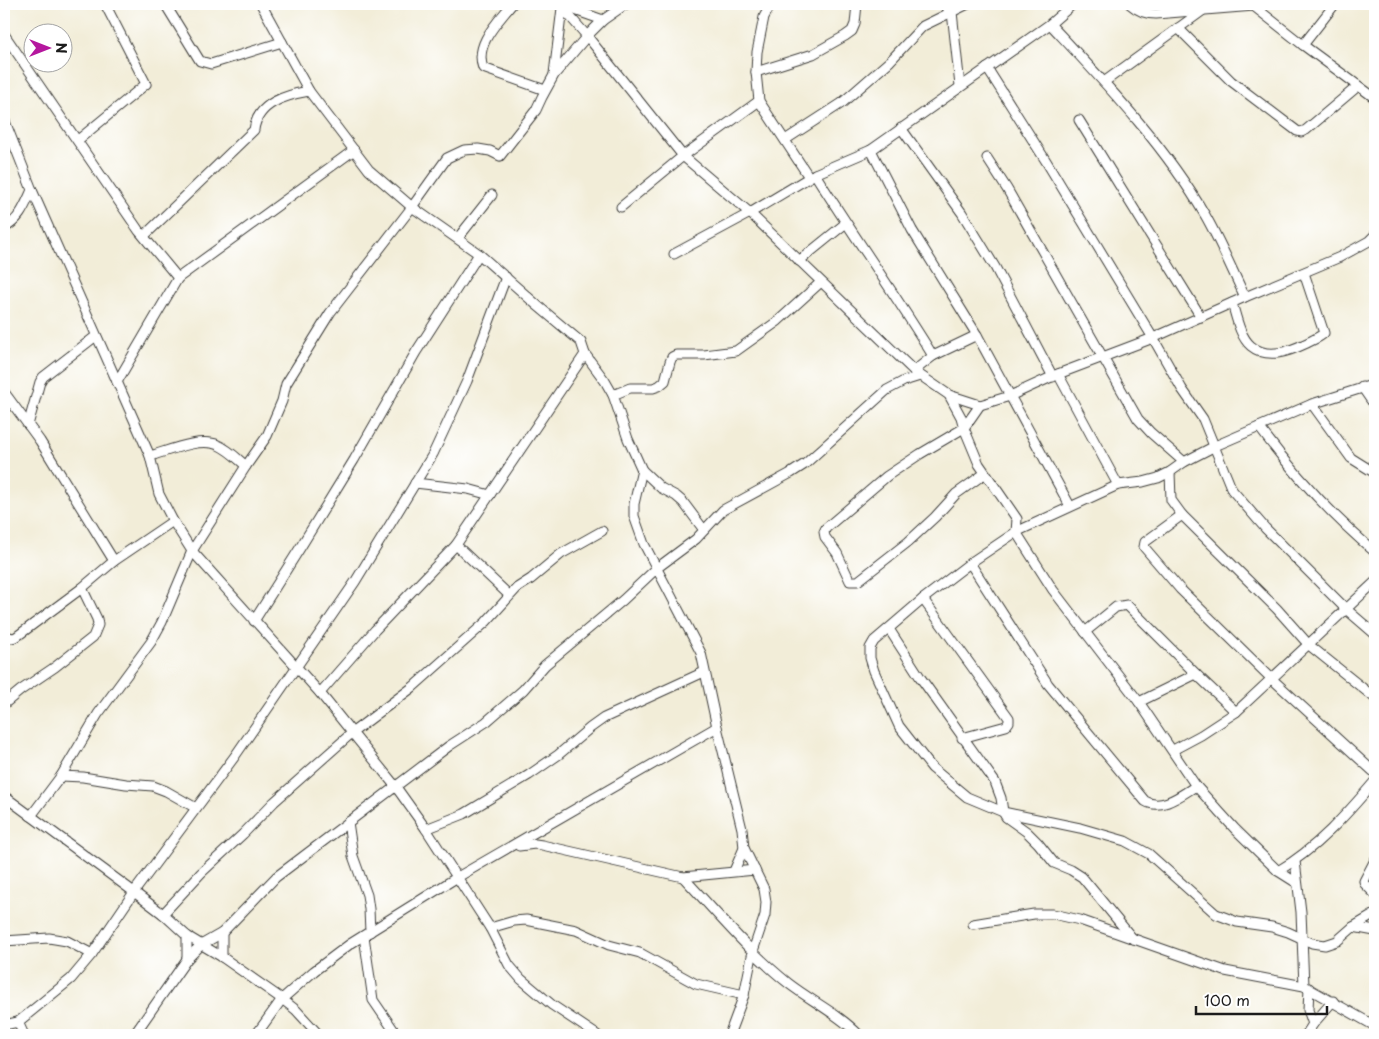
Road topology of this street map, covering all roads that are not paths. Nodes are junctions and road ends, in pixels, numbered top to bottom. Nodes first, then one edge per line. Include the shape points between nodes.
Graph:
1 (105, 4) edge
2 (165, 4) edge
3 (261, 4) edge
4 (512, 4) edge
5 (626, 4) edge
6 (775, 4) edge
7 (856, 4) edge
8 (943, 4) edge
9 (968, 4) edge
10 (1073, 4) edge
11 (1130, 4) edge
12 (1335, 4) edge
13 (1253, 5) edge
14 (560, 6) edge
15 (1202, 11) junction
16 (952, 12) junction
17 (603, 20) junction
18 (1050, 24) junction
19 (1178, 28) junction
20 (4, 34) edge
21 (587, 36) junction
22 (282, 42) junction
23 (1303, 45) junction
24 (987, 68) junction
25 (756, 72) junction
26 (554, 75) junction
27 (1104, 82) junction
28 (960, 86) junction
29 (1358, 86) junction
30 (546, 90) junction
31 (309, 91) junction
32 (1375, 98) edge
33 (759, 101) junction
34 (4, 119) edge
35 (1079, 120) dead end
36 (901, 128) junction
37 (78, 140) junction
38 (785, 140) junction
39 (354, 150) junction
40 (871, 150) junction
41 (683, 156) junction
42 (987, 158) dead end
43 (812, 175) junction
44 (32, 190) junction
45 (492, 195) dead end
46 (412, 207) junction
47 (621, 207) dead end
48 (750, 214) junction
49 (846, 223) junction
50 (4, 228) edge
51 (1375, 235) edge
52 (144, 236) junction
53 (458, 238) junction
54 (479, 254) junction
55 (674, 254) dead end
56 (799, 261) junction
57 (1304, 273) junction
58 (506, 277) junction
59 (178, 278) junction
60 (821, 282) junction
61 (1245, 297) junction
62 (1232, 303) junction
63 (1201, 317) junction
64 (977, 335) junction
65 (96, 336) junction
66 (1153, 338) junction
67 (585, 354) junction
68 (933, 356) junction
69 (1103, 356) junction
70 (917, 373) junction
71 (1055, 375) junction
72 (117, 382) junction
73 (1375, 384) edge
74 (1362, 388) junction
75 (4, 392) edge
76 (613, 395) junction
77 (949, 395) junction
78 (1010, 396) junction
79 (1312, 404) junction
80 (980, 405) junction
81 (1375, 406) edge
82 (28, 425) junction
83 (1259, 427) junction
84 (964, 428) junction
85 (1215, 446) junction
86 (150, 456) junction
87 (1184, 462) junction
88 (246, 466) junction
89 (642, 470) junction
90 (1170, 472) junction
91 (1375, 472) edge
92 (984, 474) junction
93 (415, 483) junction
94 (1118, 485) junction
95 (490, 495) junction
96 (1070, 506) junction
97 (1182, 515) junction
98 (173, 521) junction
99 (704, 530) junction
100 (602, 531) dead end
101 (1016, 532) junction
102 (456, 545) junction
103 (192, 551) junction
104 (1375, 552) edge
105 (114, 561) junction
106 (970, 563) junction
107 (657, 568) junction
108 (1375, 582) edge
109 (82, 588) junction
110 (509, 595) junction
111 (923, 599) junction
112 (1346, 610) junction
113 (254, 621) junction
114 (889, 629) junction
115 (1085, 632) junction
116 (1375, 634) edge
117 (4, 635) edge
118 (1309, 645) junction
119 (296, 666) junction
120 (704, 672) junction
121 (1196, 674) junction
122 (1271, 678) junction
123 (320, 693) junction
124 (1375, 698) edge
125 (1139, 702) junction
126 (4, 704) edge
127 (1236, 712) junction
128 (717, 727) junction
129 (353, 732) junction
130 (962, 738) junction
131 (1173, 750) junction
132 (1375, 773) edge
133 (61, 776) junction
134 (1375, 781) edge
135 (1196, 786) junction
136 (396, 787) junction
137 (4, 796) edge
138 (196, 808) junction
139 (1003, 812) junction
140 (31, 816) junction
141 (348, 822) junction
142 (426, 829) junction
143 (513, 847) junction
144 (744, 848) junction
145 (1375, 860) edge
146 (1295, 861) junction
147 (755, 870) junction
148 (734, 871) junction
149 (1278, 871) junction
150 (683, 877) junction
151 (456, 878) junction
152 (1297, 883) junction
153 (134, 892) junction
154 (1375, 894) edge
155 (163, 914) junction
156 (1375, 914) edge
157 (973, 924) dead end
158 (1353, 927) junction
159 (490, 928) junction
160 (1375, 931) edge
161 (222, 932) junction
162 (367, 934) junction
163 (187, 936) junction
164 (1134, 939) junction
165 (1302, 940) junction
166 (4, 941) edge
167 (201, 945) junction
168 (753, 951) junction
169 (92, 954) junction
170 (222, 957) junction
171 (187, 959) junction
172 (1306, 987) junction
173 (744, 994) junction
174 (282, 999) junction
175 (1333, 1001) junction
176 (18, 1022) junction
177 (1313, 1024) junction
178 (4, 1025) edge
179 (1375, 1026) edge
180 (24, 1035) edge
181 (134, 1035) edge
182 (256, 1035) edge
183 (319, 1035) edge
184 (398, 1035) edge
185 (597, 1035) edge
186 (729, 1035) edge
187 (858, 1035) edge
188 (1306, 1035) edge

1 - 37 street via 146,84
2 - 22 street via 204,64
3 - 22 street
4 - 30 street via 484,43 480,61 483,68
5 - 17 street
6 - 25 street via 770,6 764,17
7 - 25 street via 855,24 845,36 813,54
8 - 16 street
9 - 16 street
10 - 18 street
11 - 15 street via 1146,14
12 - 23 street
13 - 15 street
13 - 23 street
14 - 17 street
14 - 21 street
14 - 26 street
15 - 19 street
16 - 28 street
16 - 38 street via 923,26 890,61 842,103
17 - 21 street
18 - 24 street
18 - 27 street
19 - 27 street
19 - 29 street via 1231,81 1297,131 1306,130
20 - 37 street
21 - 26 street
21 - 41 street
22 - 31 street
23 - 29 street
24 - 28 street
24 - 66 street
25 - 33 street
26 - 30 street
27 - 61 street via 1189,190 1206,216
28 - 36 street
29 - 32 street
30 - 46 street via 536,110 500,156 478,149 455,153 447,158
31 - 39 street
31 - 52 street via 288,94 270,104 257,118 254,130
33 - 38 street
33 - 41 street
34 - 44 street
35 - 63 street
36 - 40 street
36 - 71 street via 962,214
37 - 52 street
38 - 43 street
39 - 46 street via 369,170
39 - 59 street
40 - 43 street
40 - 64 street via 912,230
41 - 47 street
41 - 48 street
42 - 69 street
43 - 48 street
43 - 49 street
44 - 50 street via 18,217
44 - 65 street
45 - 53 street
46 - 53 street
46 - 88 street via 330,312 286,384 267,436
48 - 55 street
48 - 56 street
49 - 56 street
49 - 68 street
51 - 57 street via 1340,257
52 - 59 street
53 - 54 street
54 - 58 street
54 - 113 street
56 - 60 street
57 - 61 street
57 - 62 street via 1324,333 1287,352 1265,352 1250,346
58 - 67 street via 582,342
58 - 93 street via 467,381 433,454
59 - 72 street
60 - 70 street
60 - 76 street via 778,321 736,350 676,355 672,357 668,375 659,386 630,388
61 - 62 street
62 - 63 street
63 - 66 street
64 - 68 street
64 - 78 street
65 - 72 street
65 - 82 street via 43,376
66 - 69 street
66 - 85 street via 1203,418
67 - 76 street
67 - 95 street
68 - 70 street
69 - 71 street
69 - 87 street via 1138,419
70 - 77 street
70 - 99 street via 887,390 805,464 723,510
71 - 78 street
71 - 94 street
72 - 86 street
73 - 74 street
74 - 79 street
74 - 81 street
75 - 82 street
76 - 89 street
77 - 80 street
77 - 84 street
78 - 80 street
78 - 96 street
79 - 83 street
79 - 91 street via 1351,458
80 - 84 street
82 - 105 street
83 - 85 street
83 - 104 street via 1319,500
84 - 92 street
84 - 92 street via 887,476 826,528 825,537 837,553 850,581 858,581 908,542 956,494
85 - 87 street
85 - 112 street via 1232,490
86 - 88 street via 209,442
86 - 98 street via 159,494
87 - 90 street
88 - 103 street
89 - 99 street via 683,502
89 - 107 street via 634,516
90 - 94 street via 1144,482
90 - 97 street via 1171,500
92 - 101 street via 1017,519
93 - 95 street
93 - 119 street via 355,582
94 - 96 street
95 - 102 street
96 - 101 street
97 - 118 street
97 - 122 street via 1145,542 1144,547 1180,589
98 - 103 street
98 - 105 street
99 - 107 street via 696,540
100 - 110 street via 560,554
101 - 106 street
101 - 115 street
102 - 110 street
102 - 123 street
103 - 113 street
103 - 133 street via 162,622 98,714
105 - 109 street
106 - 111 street
106 - 135 street via 1048,684 1145,801 1151,805 1169,802
107 - 120 street via 696,641
107 - 136 street via 545,664 523,690 486,722
108 - 112 street
109 - 117 street via 16,637
109 - 126 street via 97,619 93,637
110 - 129 street via 486,622 413,687
111 - 114 street
111 - 130 street via 1009,718 1006,726
112 - 116 street
112 - 118 street
113 - 119 street
114 - 130 street
114 - 139 street via 874,641 870,658 899,726 949,784 967,797
115 - 121 street via 1116,607 1127,605
115 - 125 street
118 - 122 street
118 - 124 street
119 - 123 street
119 - 138 street
120 - 128 street
120 - 142 street via 604,718 529,775 464,814
121 - 125 street
121 - 127 street
122 - 127 street
122 - 132 street
123 - 129 street
125 - 131 street
127 - 131 street
128 - 143 street
128 - 144 street
129 - 136 street
129 - 155 street via 274,802
130 - 139 street via 994,782 1002,798
131 - 135 street
133 - 138 street via 152,786
133 - 140 street
134 - 146 street
135 - 149 street
136 - 141 street
136 - 142 street
137 - 140 street
138 - 153 street
139 - 164 street via 1011,822 1028,832 1054,862 1082,878
139 - 165 street via 1125,841 1149,854 1216,914 1237,922 1272,927
140 - 153 street
141 - 161 street via 276,877
141 - 162 street via 353,856 367,895
142 - 151 street
143 - 150 street via 542,845
143 - 151 street
144 - 147 street
144 - 148 street
145 - 154 street via 1364,881
146 - 149 street
146 - 152 street
147 - 148 street
147 - 168 street via 766,902
148 - 150 street
149 - 152 street
150 - 168 street
151 - 159 street
151 - 162 street
152 - 165 street
153 - 155 street
153 - 169 street
155 - 163 street
156 - 158 street
157 - 164 street via 1053,914
158 - 160 street
158 - 165 street via 1338,941 1325,945
159 - 173 street via 526,920 576,930 609,945 640,953 696,984
159 - 185 street via 509,965 521,979 552,1005
161 - 167 street
161 - 170 street
162 - 174 street
162 - 184 street via 374,1003
163 - 167 street
163 - 171 street
164 - 172 street via 1225,970
165 - 172 street
166 - 169 street via 49,938 67,941
167 - 170 street
167 - 171 street
168 - 173 street
168 - 187 street via 787,982
169 - 176 street via 71,979
170 - 174 street
171 - 181 street
172 - 175 street
172 - 177 street
173 - 186 street
174 - 182 street
174 - 183 street
175 - 177 street
175 - 179 street
176 - 178 street
176 - 180 street
177 - 188 street

